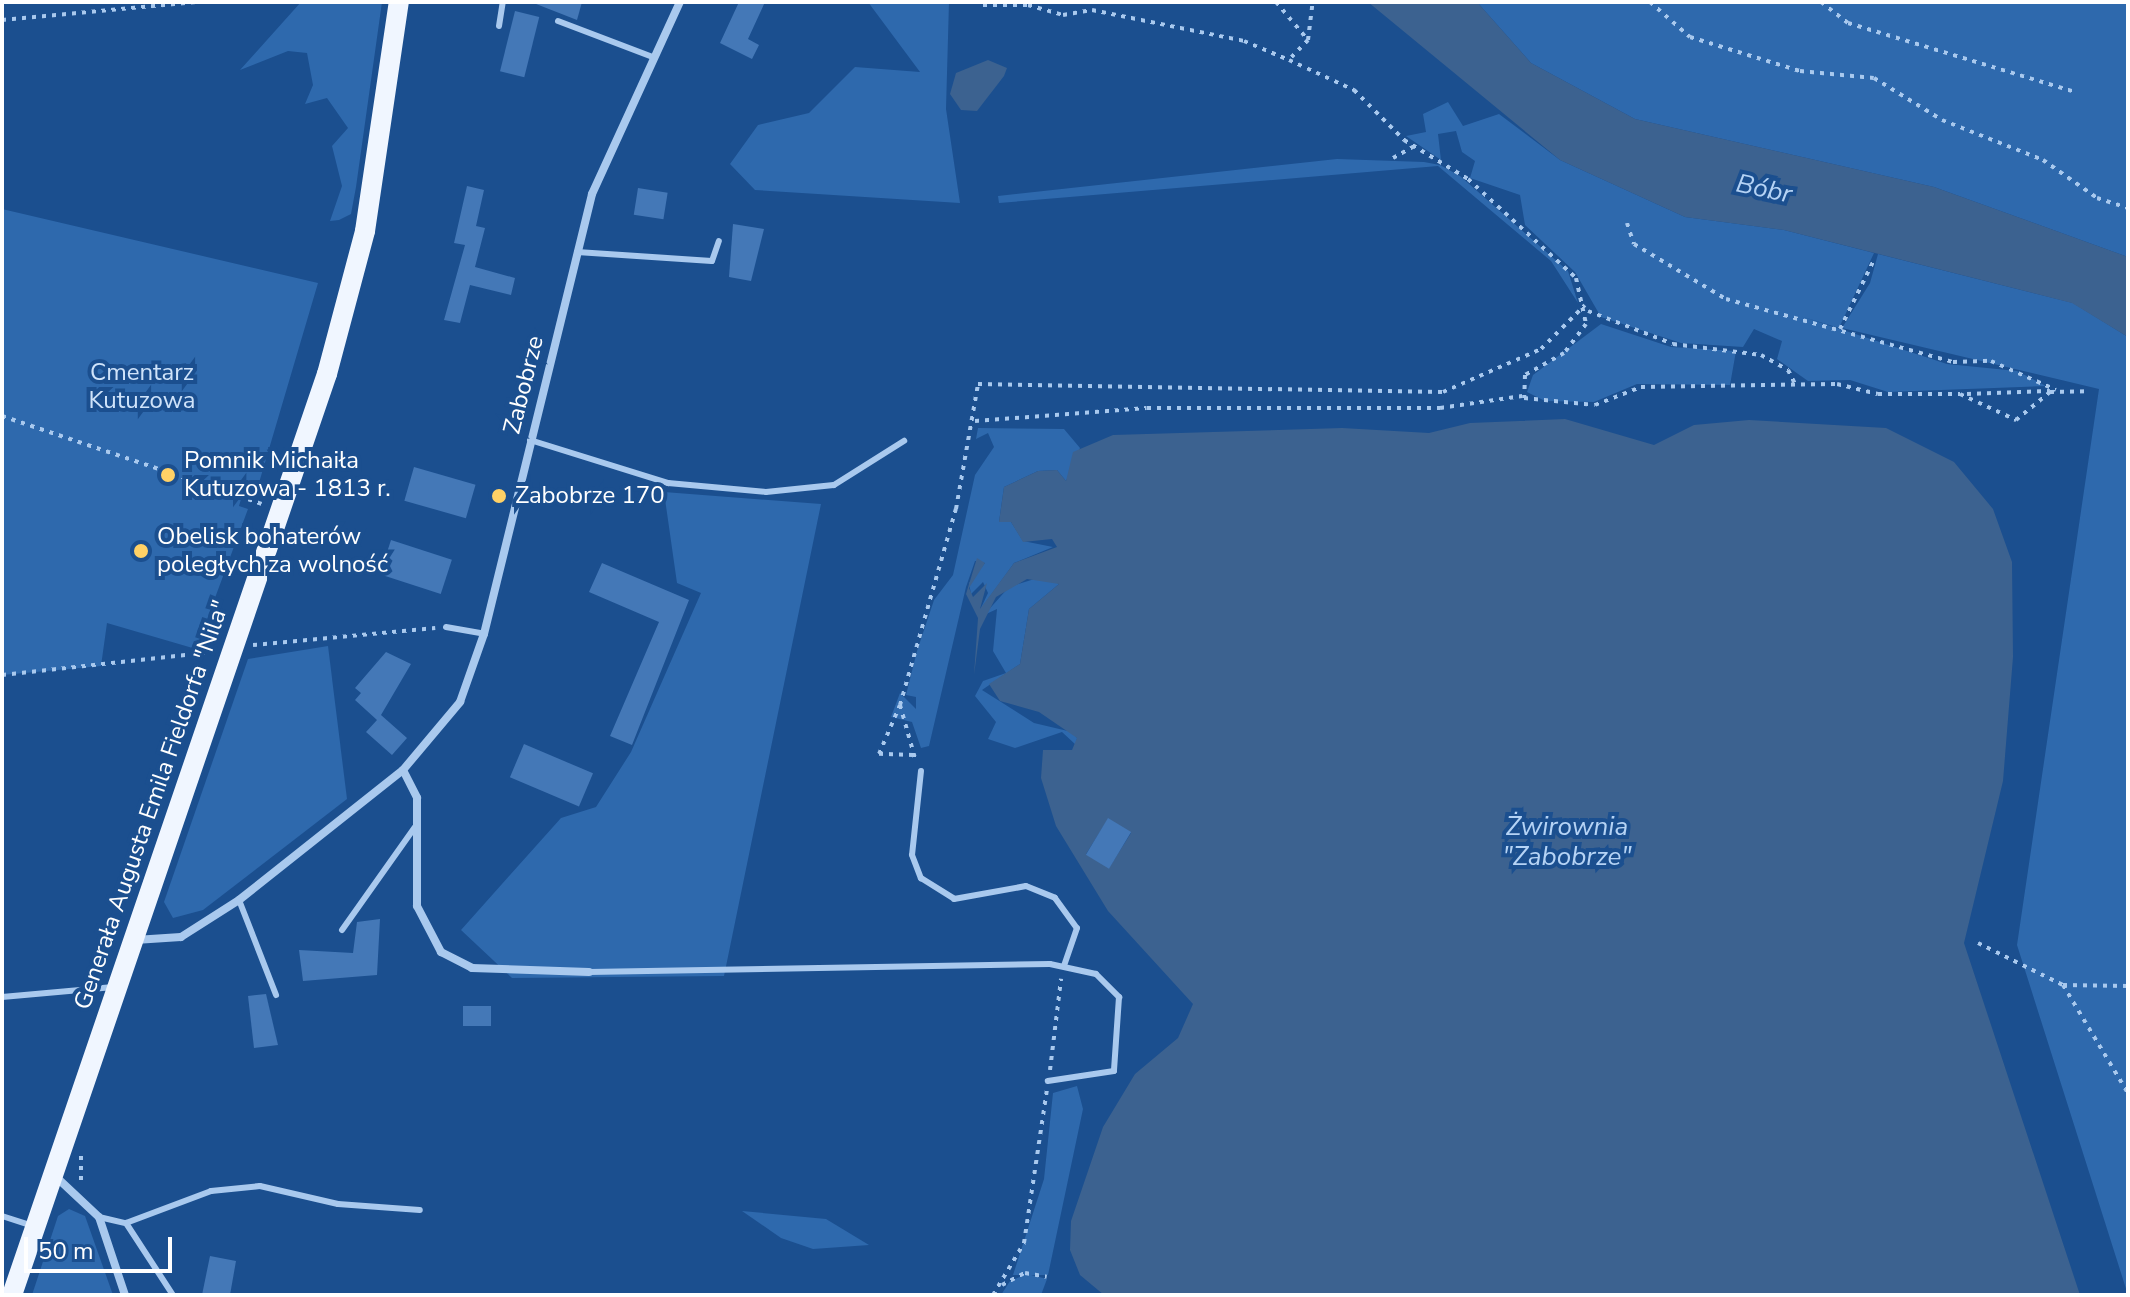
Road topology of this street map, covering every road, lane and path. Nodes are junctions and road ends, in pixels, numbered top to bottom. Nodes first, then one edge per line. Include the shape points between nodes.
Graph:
1 (196, 2) edge
2 (399, 2) edge
3 (503, 2) edge
4 (680, 2) edge
5 (1276, 2) edge
6 (1313, 2) edge
7 (1650, 2) edge
8 (1821, 2) edge
9 (983, 5) dead end
10 (2, 20) edge
11 (558, 21) dead end
12 (499, 26) dead end
13 (1308, 40) junction
14 (653, 57) junction
15 (1289, 60) junction
16 (2075, 92) dead end
17 (1413, 147) junction
18 (1393, 158) dead end
19 (2128, 208) edge
20 (1627, 223) dead end
21 (719, 241) dead end
22 (577, 252) junction
23 (1874, 260) dead end
24 (1586, 307) junction
25 (1840, 329) junction
26 (1796, 386) junction
27 (2056, 390) junction
28 (2089, 391) dead end
29 (1960, 394) junction
30 (1522, 396) junction
31 (2, 416) edge
32 (975, 421) junction
33 (530, 440) junction
34 (904, 441) dead end
35 (262, 504) dead end
36 (446, 627) joint
37 (484, 634) junction
38 (235, 647) junction
39 (2, 675) edge
40 (900, 705) junction
41 (913, 755) junction
42 (403, 770) junction
43 (921, 771) joint
44 (415, 827) junction
45 (239, 900) junction
46 (342, 930) dead end
47 (132, 939) junction
48 (1978, 943) dead end
49 (1064, 965) junction
50 (589, 972) joint
51 (2063, 985) junction
52 (2128, 986) edge
53 (115, 987) junction
54 (276, 995) dead end
55 (2, 997) edge
56 (1048, 1081) junction
57 (2128, 1093) edge
58 (52, 1173) junction
59 (420, 1210) dead end
60 (2, 1216) edge
61 (99, 1217) junction
62 (126, 1223) junction
63 (34, 1226) junction
64 (1047, 1277) dead end
65 (999, 1287) junction
66 (12, 1295) edge
67 (125, 1295) edge
68 (173, 1295) edge
69 (993, 1295) edge

1 - 10 path
2 - 38 main road, Generała Augusta Emila Fieldorfa "Nila" via 357,267
3 - 12 lane
4 - 14 street, Zabobrze
5 - 13 path
6 - 13 path
7 - 19 path via 1690,37 1800,71 1874,78 1942,120 2043,160 2097,198
8 - 16 path via 1848,23
9 - 15 path via 1028,5 1063,15 1092,10 1244,41
11 - 14 lane
13 - 15 path
14 - 22 street, Zabobrze via 605,160
15 - 17 path via 1354,90
17 - 18 path
17 - 24 path via 1468,179 1556,256 1576,278
20 - 25 path via 1634,244 1726,299
21 - 22 lane via 712,261
22 - 33 street, Zabobrze
23 - 25 path
24 - 26 path via 1673,344 1761,355 1788,370
24 - 30 path via 1575,343 1525,375
24 - 32 path via 1541,349 1443,392 978,384
25 - 27 path via 1953,362 2004,365
26 - 29 path
26 - 30 path via 1641,387 1595,405
27 - 28 path
27 - 29 path
27 - 29 path via 2016,420
30 - 32 path via 1440,408 1147,408
31 - 35 path
32 - 40 path
33 - 34 lane via 668,483 766,492 834,485
33 - 37 street, Zabobrze
36 - 37 lane
36 - 38 path
37 - 42 street, Zabobrze via 460,702
38 - 39 path
38 - 47 main road, Generała Augusta Emila Fieldorfa "Nila"
40 - 41 path
40 - 41 path via 879,754
41 - 43 path
42 - 44 street via 415,782
42 - 45 street, Zabobrze
43 - 49 lane via 912,855 921,878 954,899 1026,886 1055,898 1077,928
44 - 46 lane
44 - 50 street via 417,906 441,952 472,968
45 - 47 street, Zabobrze via 181,937 156,944
45 - 54 lane
47 - 53 main road, Generała Augusta Emila Fieldorfa "Nila"
48 - 51 path
49 - 50 lane
49 - 56 path
49 - 56 lane via 1115,988 1116,1066 1099,1078
51 - 52 path
51 - 57 path
53 - 55 lane
53 - 58 main road, Generała Augusta Emila Fieldorfa "Nila"
56 - 65 path via 1024,1243
58 - 61 street
58 - 63 main road, Generała Augusta Emila Fieldorfa "Nila"
59 - 62 lane via 328,1203 260,1186 211,1191
60 - 63 lane
61 - 62 lane
61 - 67 street
62 - 68 lane
63 - 66 main road, Generała Augusta Emila Fieldorfa "Nila"
64 - 65 path via 1025,1273
65 - 69 path

